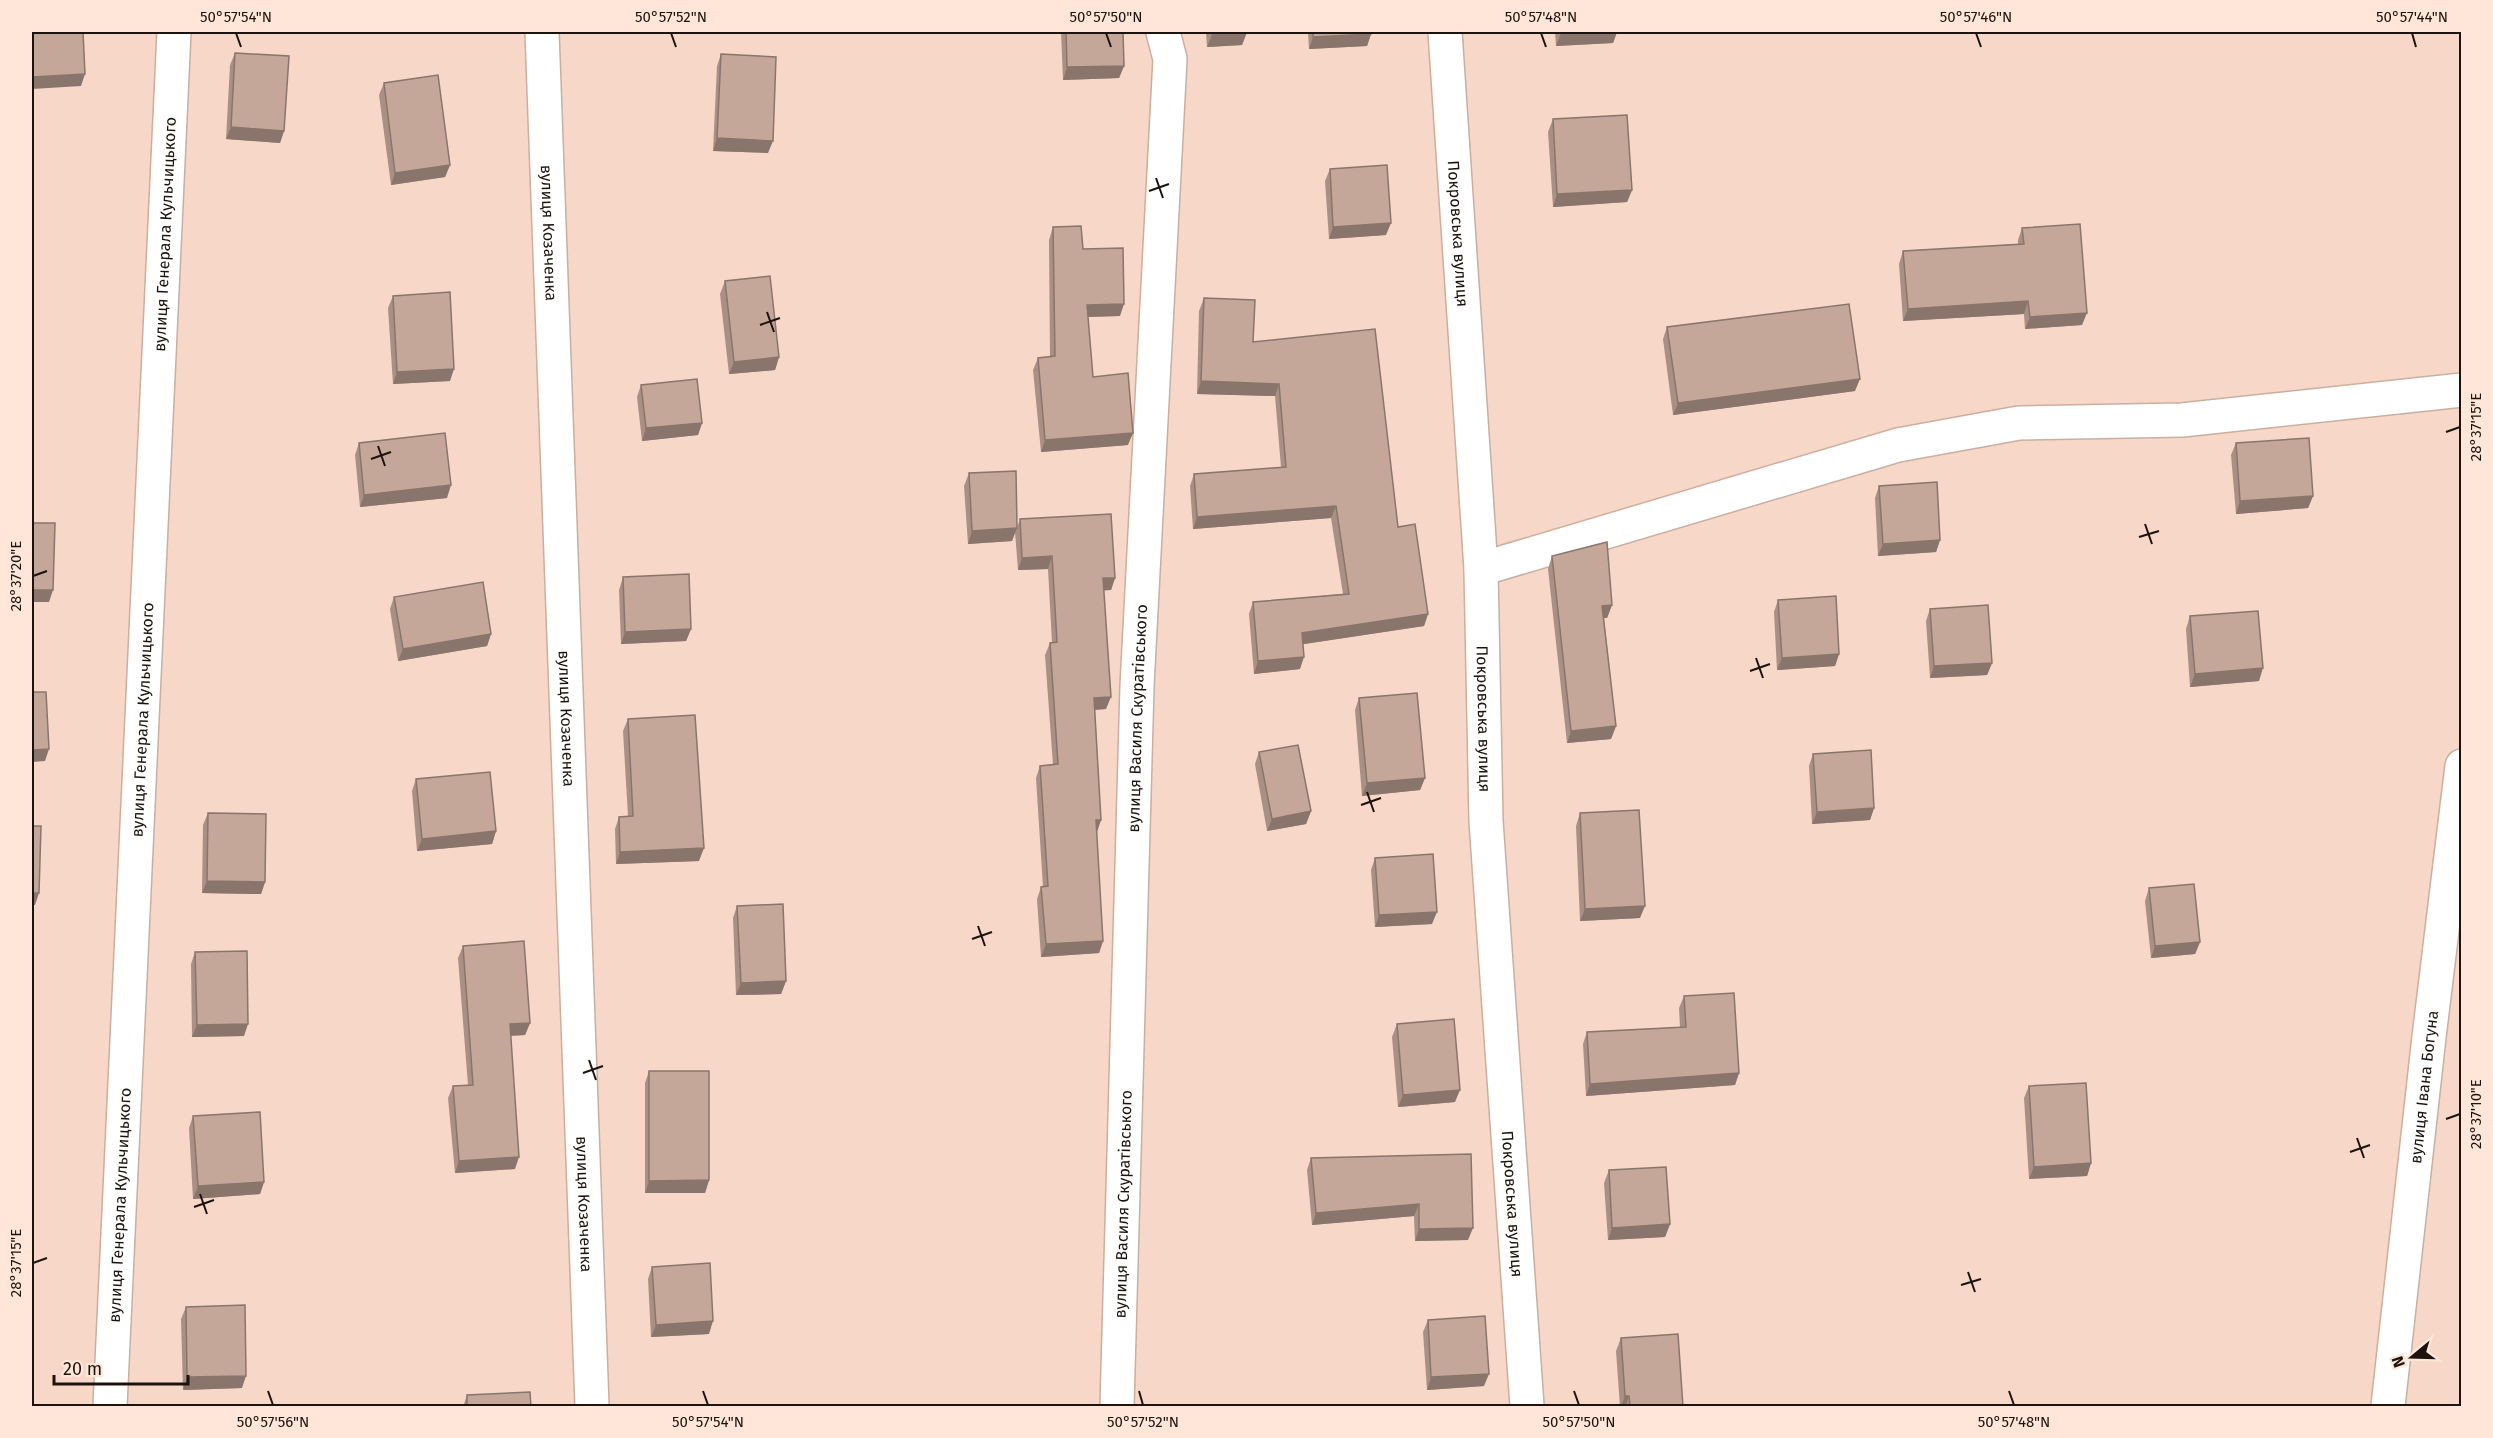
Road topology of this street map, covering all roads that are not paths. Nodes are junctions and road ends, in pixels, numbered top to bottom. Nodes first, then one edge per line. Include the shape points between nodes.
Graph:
1 (174, 32) edge
2 (542, 32) edge
3 (1163, 32) edge
4 (1445, 32) edge
5 (2462, 390) edge
6 (1481, 569) junction
7 (2462, 766) edge
8 (110, 1407) edge
9 (592, 1407) edge
10 (1117, 1407) edge
11 (1527, 1407) edge
12 (2388, 1407) edge

1 - 8 street, вулиця Генерала Кульчицького
2 - 9 street, вулиця Козаченка
3 - 10 street, вулиця Василя Скуратівського via 1170,59 1137,686
4 - 6 street, Покровська вулиця
5 - 6 street via 2182,420 2019,423 1898,445
6 - 11 street, Покровська вулиця via 1486,821
7 - 12 street, вулиця Івана Богуна

